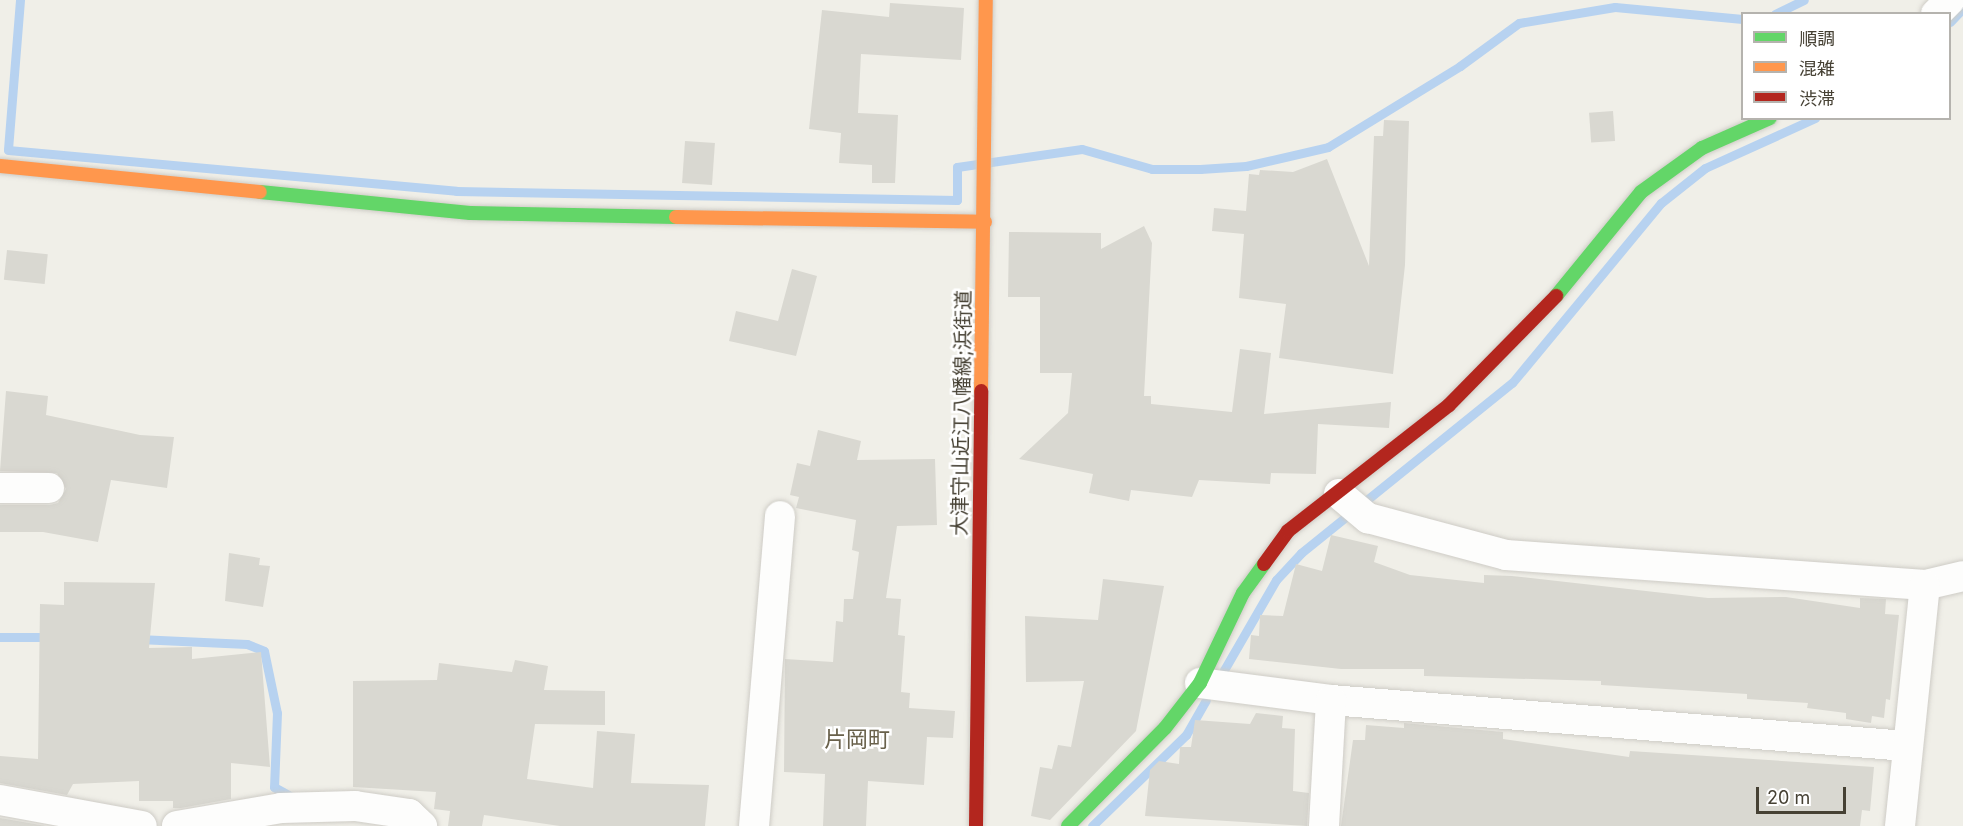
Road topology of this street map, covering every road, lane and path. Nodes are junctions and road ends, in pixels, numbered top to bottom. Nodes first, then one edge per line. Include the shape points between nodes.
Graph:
1 (986, 0) edge
2 (1950, 0) edge
3 (1938, 12) edge
4 (1765, 120) edge
5 (0, 166) edge
6 (985, 222) junction
7 (0, 488) edge
8 (49, 488) dead end
9 (1339, 494) junction
10 (780, 516) dead end
11 (1963, 576) edge
12 (1925, 585) junction
13 (1200, 683) junction
14 (1331, 700) junction
15 (1906, 746) junction
16 (0, 800) edge
17 (142, 826) edge
18 (177, 826) edge
19 (422, 826) edge
20 (754, 826) edge
21 (976, 826) edge
22 (1068, 826) edge
23 (1324, 826) edge
24 (1900, 826) edge

1 - 6 street, 大津守山近江八幡線;浜街道
2 - 3 street
4 - 9 street via 1702,148 1641,192 1612,222 1542,315 1449,405
5 - 6 street via 470,213
6 - 21 street, 大津守山近江八幡線;浜街道
7 - 8 street
9 - 12 street via 1368,518 1506,555
9 - 13 street via 1288,531 1243,593
10 - 20 street
11 - 12 street
12 - 15 street via 1920,665
13 - 14 street
13 - 22 street via 1166,728
14 - 15 street
14 - 23 street
15 - 24 street
16 - 17 street
18 - 19 street via 281,808 355,806 409,814

